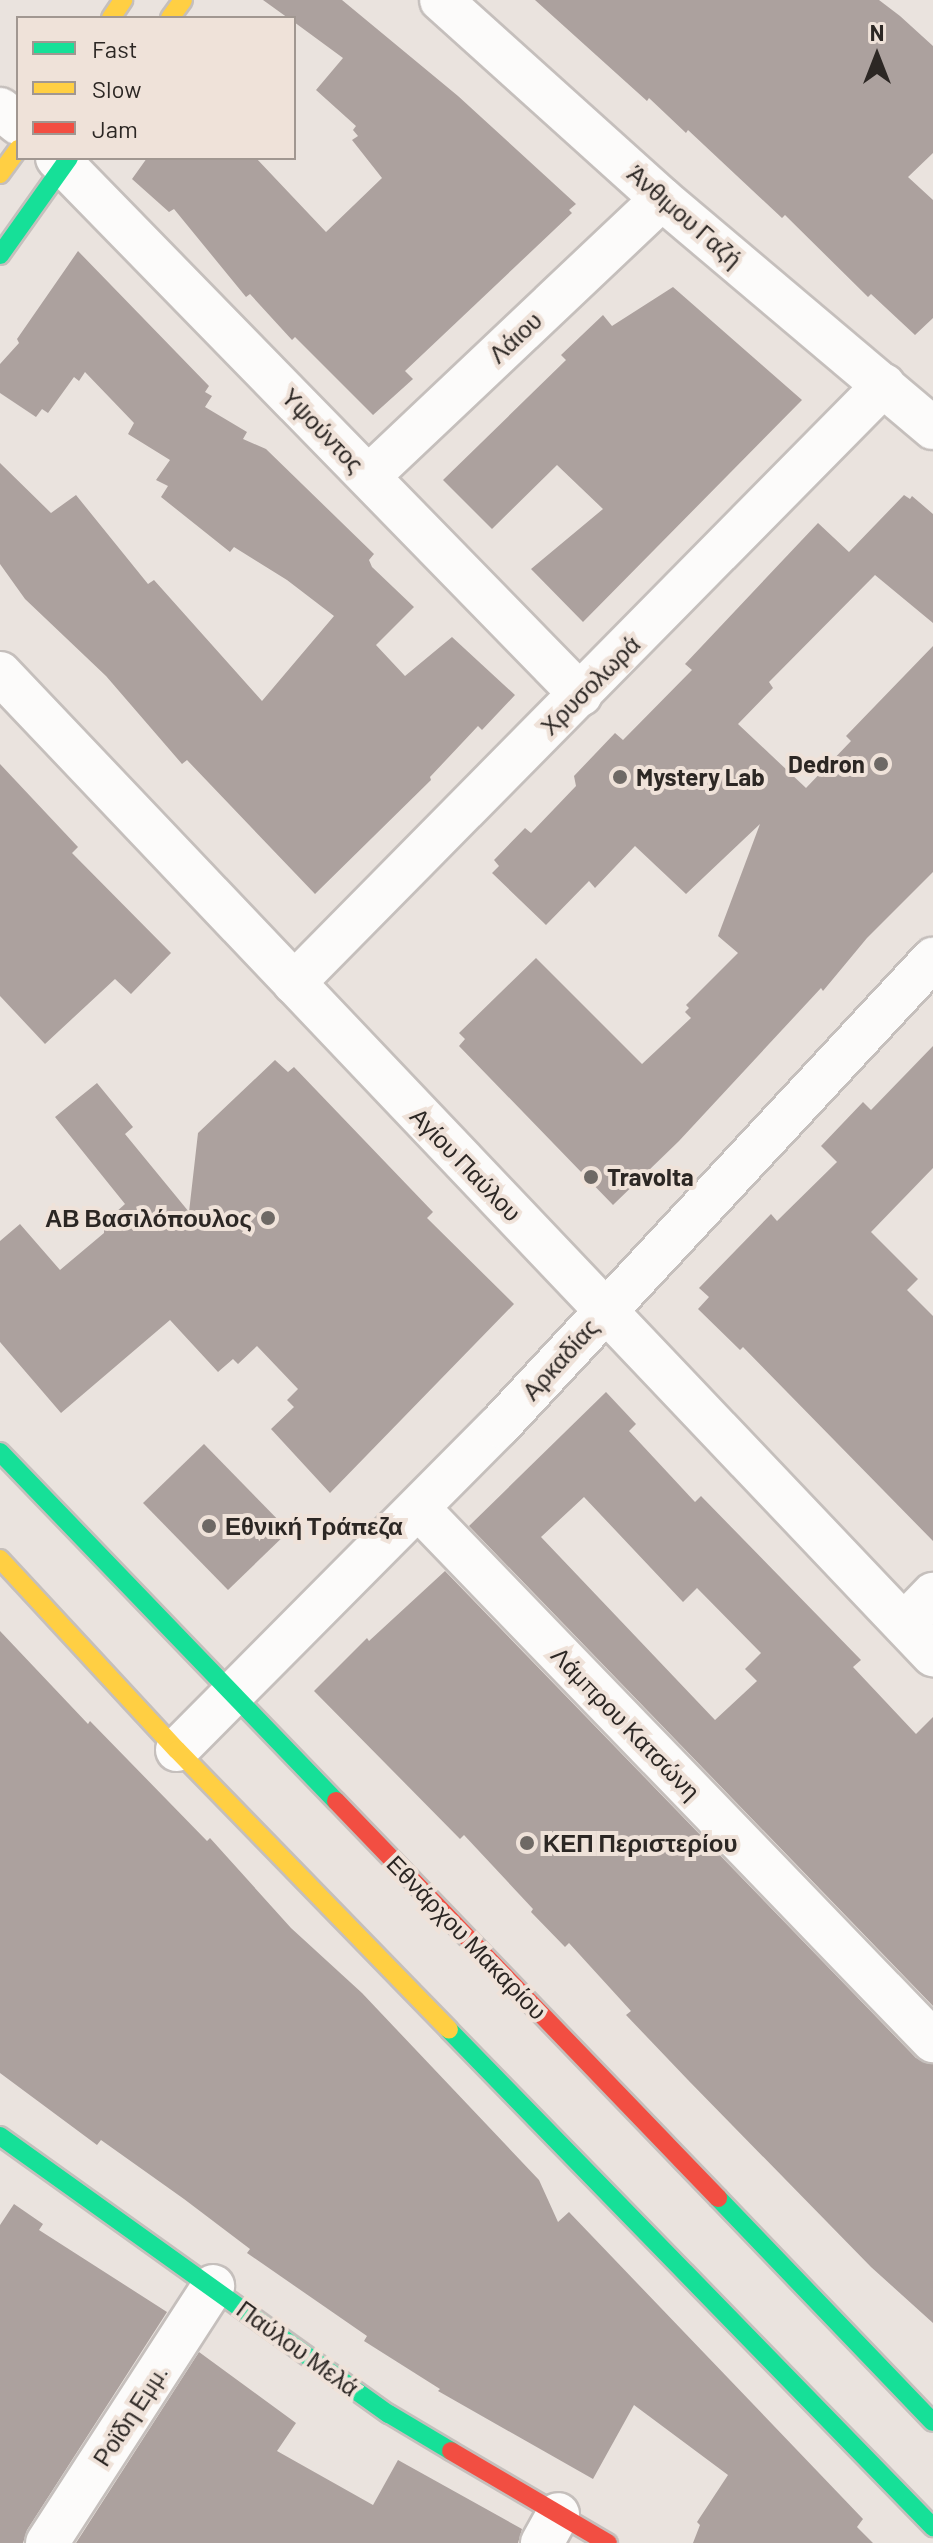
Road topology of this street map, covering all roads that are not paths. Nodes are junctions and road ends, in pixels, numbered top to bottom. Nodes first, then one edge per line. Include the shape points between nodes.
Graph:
1 (441, 0) edge
2 (0, 109) edge
3 (16, 121) edge
4 (16, 152) edge
5 (64, 160) edge
6 (0, 174) edge
7 (662, 199) junction
8 (0, 255) edge
9 (884, 385) junction
10 (933, 428) edge
11 (369, 476) junction
12 (0, 673) edge
13 (581, 695) junction
14 (933, 959) edge
15 (294, 983) junction
16 (604, 1310) junction
17 (0, 1452) edge
18 (419, 1509) junction
19 (0, 1559) edge
20 (933, 1594) edge
21 (904, 1624) junction
22 (933, 1655) edge
23 (232, 1694) junction
24 (177, 1750) junction
25 (933, 2041) edge
26 (0, 2136) edge
27 (213, 2286) junction
28 (933, 2422) edge
29 (933, 2527) edge
30 (550, 2528) edge
31 (47, 2543) edge
32 (608, 2543) edge

1 - 7 street, Άνθιμου Γαζή
2 - 3 street
4 - 6 main road
5 - 8 main road
5 - 11 street, Υψούντος
7 - 9 street, Άνθιμου Γαζή
7 - 11 street, Λάιου
9 - 10 street, Άνθιμου Γαζή
9 - 13 street, Χρυσολωρά
11 - 13 street, Υψούντος
12 - 15 street, Αγίου Παύλου
13 - 15 street, Χρυσολωρά
14 - 16 street, Αρκαδίας
15 - 16 street, Αγίου Παύλου
16 - 18 street, Αρκαδίας
16 - 21 street, Αγίου Παύλου
17 - 23 main road, Εθνάρχου Μακαρίου
18 - 23 street, Αρκαδίας
18 - 25 street, Λάμπρου Κατσώνη
19 - 24 main road
20 - 21 street
21 - 22 street, Αγίου Παύλου
23 - 24 street, Αρκαδίας
23 - 28 main road, Εθνάρχου Μακαρίου
24 - 29 main road
26 - 27 main road, Παύλου Μελά
27 - 30 main road, Παύλου Μελά
27 - 31 street, Ροϊδη Εμμ.
30 - 32 main road, Παύλου Μελά

